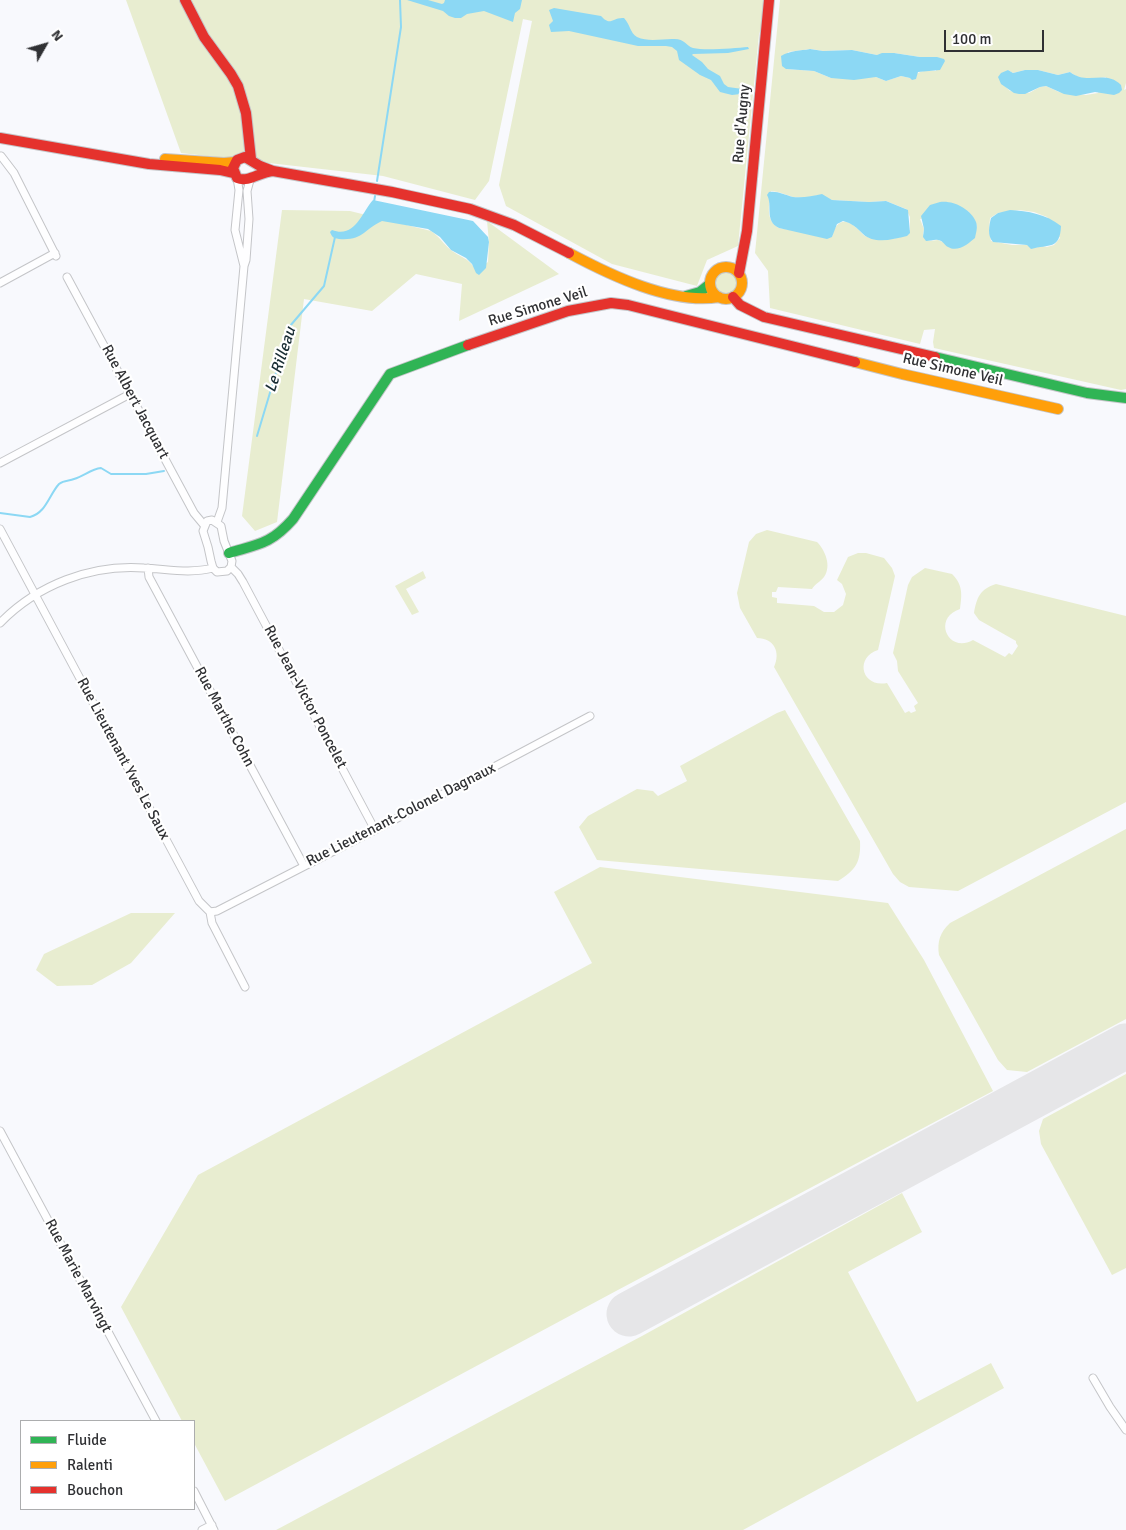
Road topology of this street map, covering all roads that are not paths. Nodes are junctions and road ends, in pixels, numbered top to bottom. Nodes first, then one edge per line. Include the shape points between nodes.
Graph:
1 (185, 0) edge
2 (769, 0) edge
3 (0, 138) edge
4 (247, 141) junction
5 (1, 156) edge
6 (253, 161) junction
7 (236, 168) junction
8 (273, 171) junction
9 (253, 177) junction
10 (235, 230) junction
11 (248, 232) junction
12 (743, 251) junction
13 (244, 266) junction
14 (729, 267) junction
15 (739, 274) junction
16 (67, 277) dead end
17 (0, 283) edge
18 (710, 284) junction
19 (741, 289) junction
20 (685, 296) junction
21 (719, 297) junction
22 (733, 297) junction
23 (752, 312) junction
24 (130, 394) junction
25 (1126, 398) edge
26 (1058, 409) dead end
27 (0, 463) edge
28 (217, 522) junction
29 (204, 525) junction
30 (0, 529) edge
31 (229, 553) junction
32 (231, 567) junction
33 (148, 568) junction
34 (213, 568) junction
35 (34, 594) junction
36 (0, 623) edge
37 (590, 716) dead end
38 (375, 830) junction
39 (304, 866) junction
40 (210, 912) junction
41 (245, 987) dead end
42 (0, 1131) edge
43 (1093, 1378) dead end
44 (155, 1420) edge
45 (1126, 1430) edge
46 (195, 1493) edge
47 (213, 1528) edge
48 (202, 1530) edge

1 - 4 main road via 194,22 239,87 244,101
2 - 12 main road, Rue d'Augny via 748,231
3 - 7 main road via 121,158 180,160
4 - 6 main road
4 - 7 main road
5 - 17 street via 14,173 55,255
6 - 7 main road via 246,157
6 - 8 main road
6 - 9 main road via 257,169
7 - 9 main road via 243,181
7 - 10 street via 239,190
8 - 9 main road
8 - 20 main road via 429,199 494,216 532,232 610,275
9 - 11 street via 247,191
10 - 11 street
10 - 13 street
11 - 13 street
12 - 14 main road, Rue d'Augny
12 - 15 main road, Rue d'Augny
13 - 28 street via 222,508
14 - 15 main road
14 - 18 main road via 714,271
15 - 19 main road
16 - 24 street, Rue Albert Jacquart
18 - 20 main road via 700,292
18 - 21 main road
19 - 22 main road
19 - 23 main road
20 - 21 main road via 702,301
21 - 22 main road
22 - 23 main road
23 - 25 main road via 1087,393
24 - 27 street
24 - 29 street, Rue Albert Jacquart via 194,513
26 - 31 main road, Rue Simone Veil via 628,306 595,305 514,328 390,374 281,533 268,543
28 - 29 street via 212,520
28 - 31 street
29 - 34 street
30 - 35 street, Rue Lieutenant Yves Le Saux
31 - 32 street
32 - 34 street via 222,572
32 - 38 street, Rue Jean-Victor Poncelet via 243,582
33 - 34 street via 196,571
33 - 35 street via 100,571
33 - 39 street, Rue Marthe Cohn via 149,577
35 - 36 street
35 - 40 street, Rue Lieutenant Yves Le Saux via 199,901
37 - 38 street, Rue Lieutenant-Colonel Dagnaux
38 - 39 street, Rue Lieutenant-Colonel Dagnaux
39 - 40 street, Rue Lieutenant-Colonel Dagnaux via 218,911
40 - 41 street, Rue Lieutenant Yves Le Saux via 212,923
42 - 44 street, Rue Marie Marvingt
43 - 45 street
46 - 47 street
47 - 48 street

